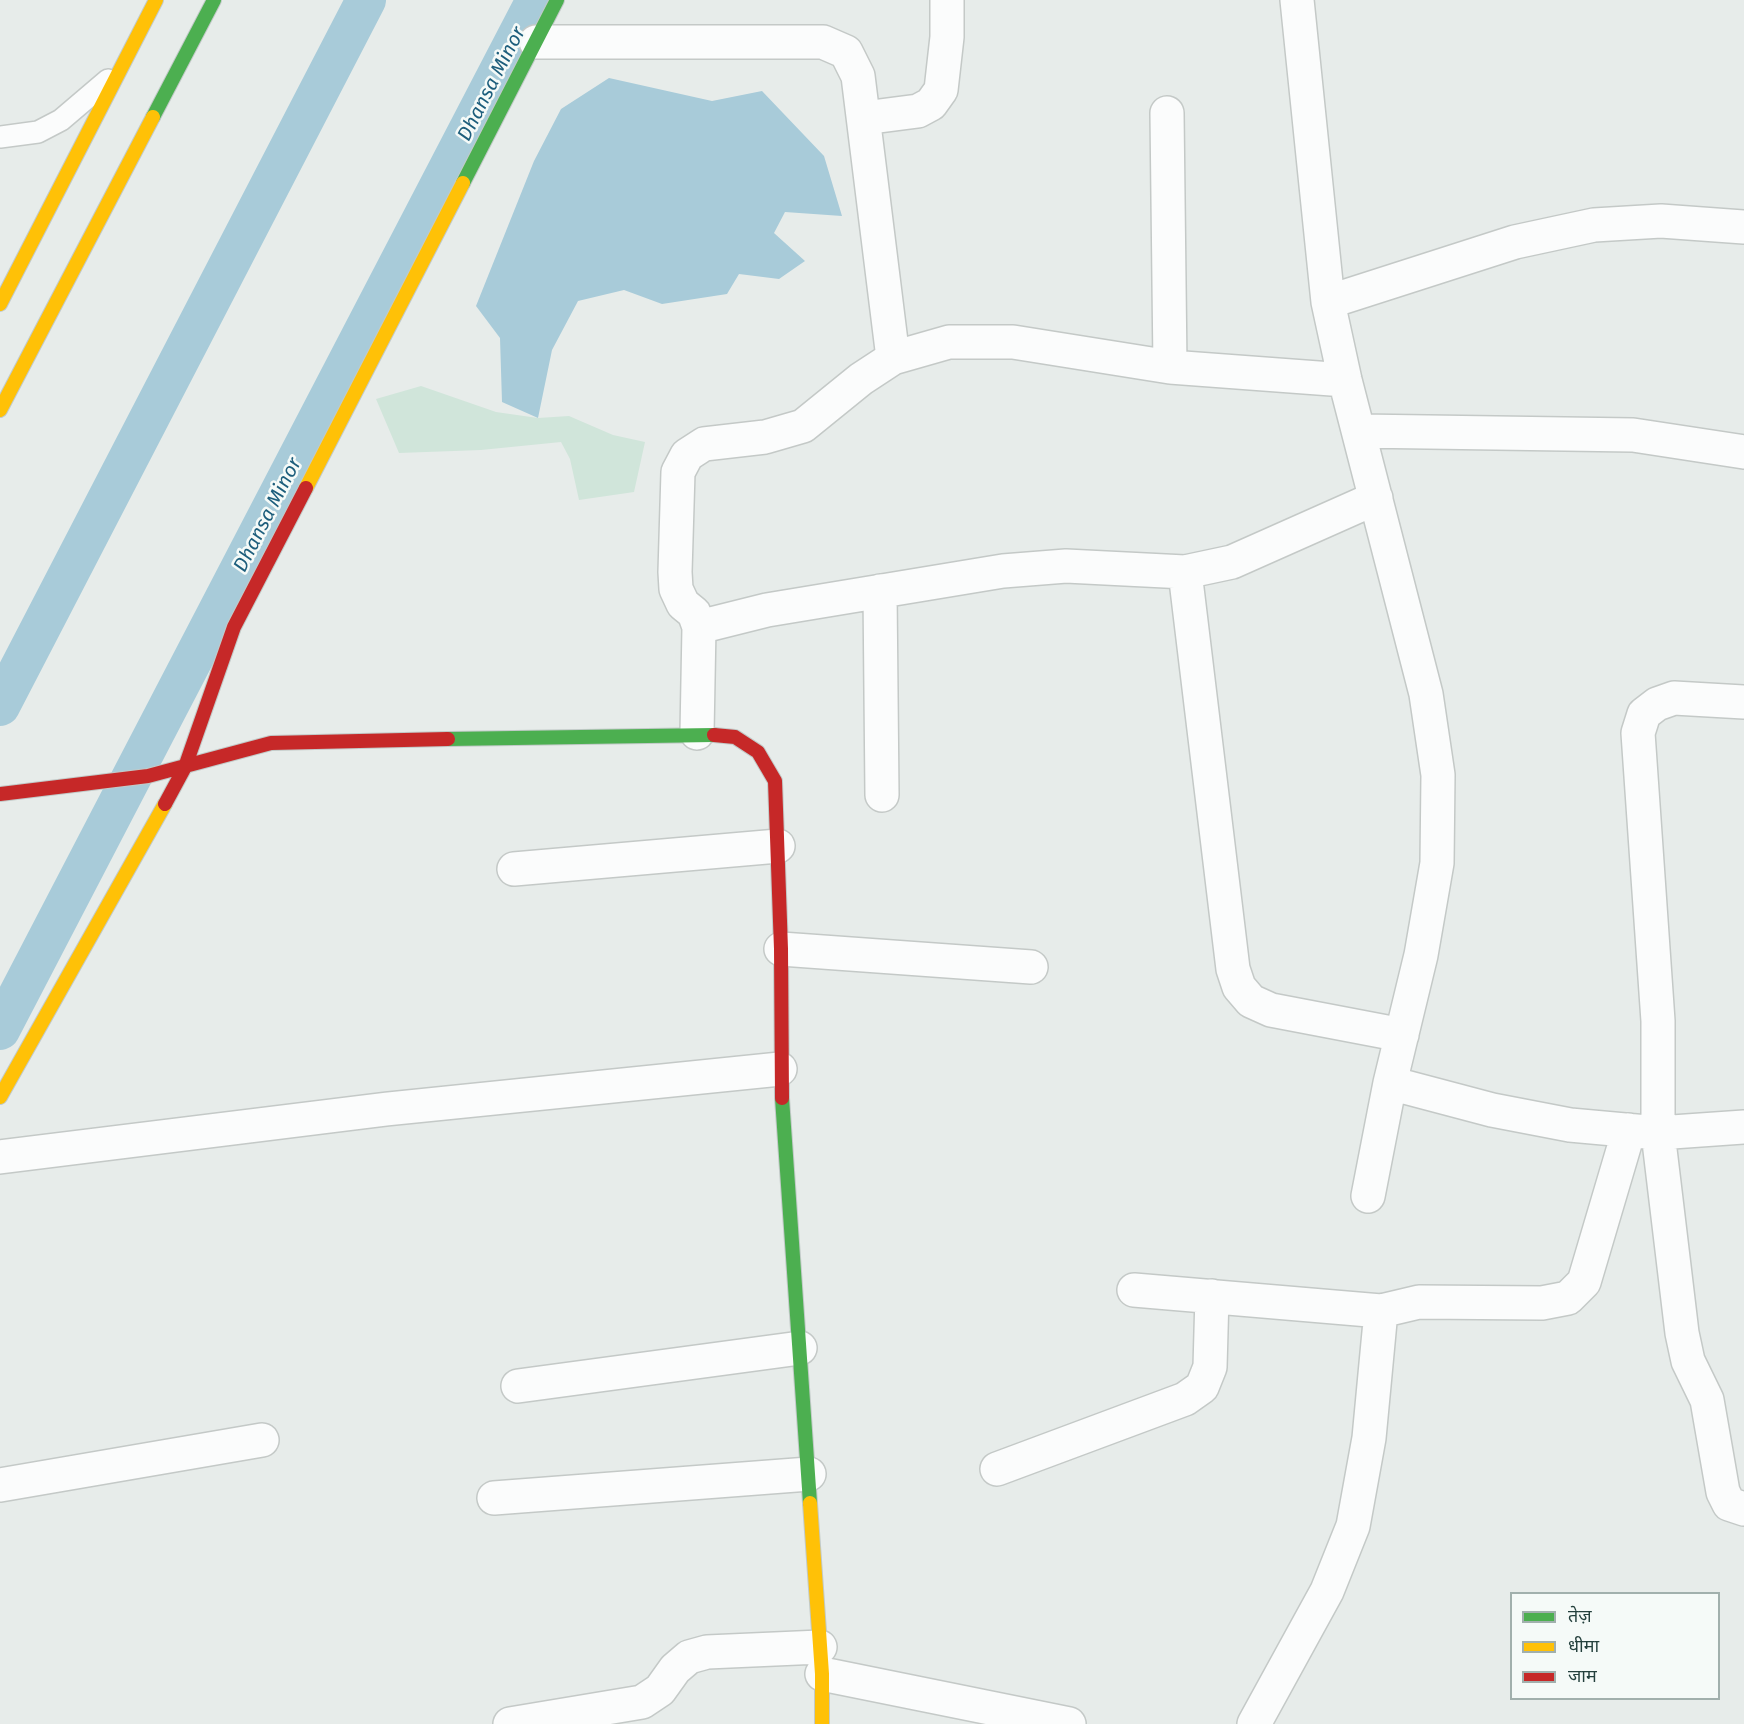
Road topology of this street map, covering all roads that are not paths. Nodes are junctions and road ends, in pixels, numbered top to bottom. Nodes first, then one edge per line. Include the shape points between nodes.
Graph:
1 (156, 0) edge
2 (214, 0) edge
3 (557, 0) edge
4 (947, 0) edge
5 (1297, 0) edge
6 (536, 42) junction
7 (122, 68) junction
8 (1167, 114) dead end
9 (864, 118) junction
10 (0, 137) edge
11 (1744, 227) edge
12 (1328, 302) junction
13 (0, 304) edge
14 (893, 358) junction
15 (1170, 367) junction
16 (1345, 380) junction
17 (0, 410) edge
18 (1359, 431) junction
19 (1744, 452) edge
20 (1376, 498) junction
21 (1185, 572) junction
22 (880, 591) junction
23 (699, 627) junction
24 (1744, 702) edge
25 (697, 733) junction
26 (185, 766) junction
27 (0, 794) edge
28 (882, 795) dead end
29 (778, 846) junction
30 (514, 869) dead end
31 (781, 949) junction
32 (1032, 967) dead end
33 (1402, 1035) junction
34 (780, 1069) junction
35 (1390, 1083) junction
36 (0, 1097) edge
37 (1744, 1127) edge
38 (1643, 1131) junction
39 (0, 1157) edge
40 (1368, 1196) dead end
41 (1134, 1290) dead end
42 (1212, 1296) junction
43 (1381, 1311) junction
44 (800, 1348) junction
45 (518, 1386) dead end
46 (262, 1440) dead end
47 (997, 1469) dead end
48 (810, 1474) junction
49 (0, 1485) edge
50 (494, 1498) dead end
51 (1744, 1509) edge
52 (821, 1660) junction
53 (510, 1724) edge
54 (822, 1724) edge
55 (1069, 1724) edge
56 (1254, 1724) edge

1 - 7 street
2 - 17 street
3 - 6 street
4 - 9 street via 941,90 931,104 918,111
5 - 12 street
6 - 9 street via 823,42 846,52 858,76
6 - 26 street via 234,627
7 - 10 lane via 61,120 38,132
7 - 13 street
8 - 15 street
9 - 14 street
11 - 12 street via 1661,221 1594,225 1515,242
12 - 16 street
14 - 15 street via 949,342 1012,342
14 - 23 street via 804,426 765,437 704,444 687,455 678,472 676,589
15 - 16 street
16 - 18 street
18 - 19 street via 1633,435
18 - 20 street
20 - 21 street via 1232,562
20 - 33 street via 1426,694 1438,775 1437,863
21 - 22 street via 1066,566 1003,571
21 - 33 street via 1233,969 1239,987 1251,1001 1270,1010
22 - 23 street via 767,610
22 - 28 street
23 - 25 street
24 - 38 street via 1674,698 1644,714 1638,733 1658,1021
25 - 26 street via 271,743
25 - 29 street via 735,737 758,752 775,781
26 - 27 street via 148,776
26 - 36 street
29 - 30 street
29 - 31 street
31 - 32 street
31 - 34 street
33 - 35 street
34 - 39 street via 387,1109
34 - 44 street
35 - 38 street via 1492,1110 1570,1125
35 - 40 street
37 - 38 street
38 - 43 street via 1584,1282 1568,1298 1542,1303 1419,1302
38 - 51 street via 1688,1361 1707,1400 1723,1492 1730,1504
41 - 42 street
42 - 43 street
42 - 47 street via 1210,1367 1202,1387 1185,1399
43 - 56 street via 1369,1438 1353,1526 1327,1591
44 - 45 street
44 - 48 street
46 - 49 street
48 - 50 street
48 - 52 street
52 - 53 street via 707,1652 689,1657 660,1690 642,1702
52 - 54 street
52 - 55 street

